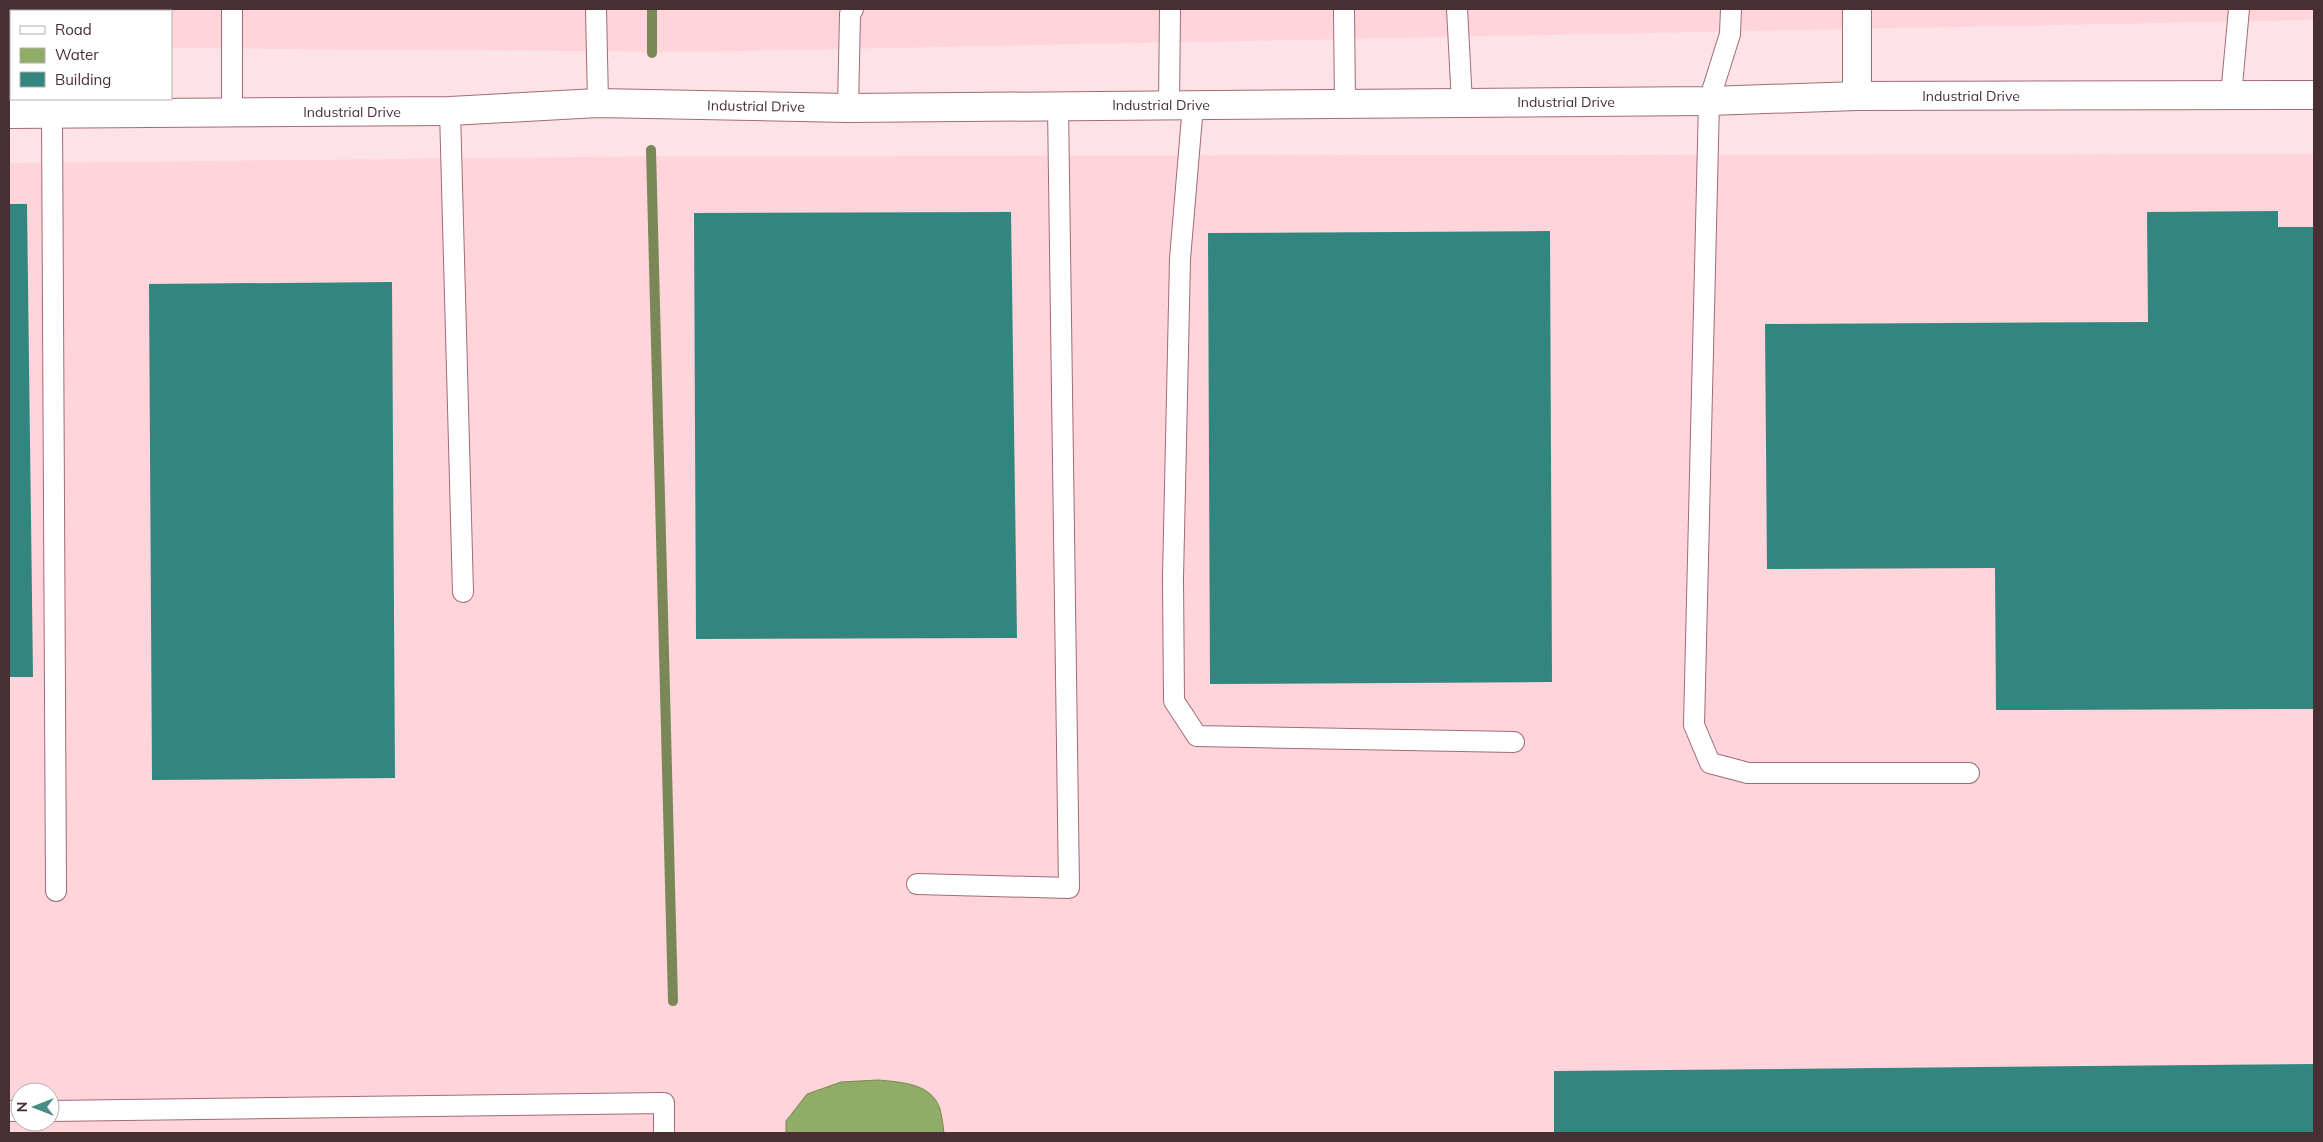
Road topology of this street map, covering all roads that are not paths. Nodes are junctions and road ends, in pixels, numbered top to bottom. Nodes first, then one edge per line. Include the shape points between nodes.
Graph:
1 (232, 9) edge
2 (596, 9) edge
3 (853, 9) edge
4 (1170, 9) edge
5 (1344, 9) edge
6 (1457, 9) edge
7 (1731, 9) edge
8 (1857, 9) edge
9 (2239, 9) edge
10 (2314, 95) edge
11 (1857, 96) junction
12 (2231, 96) junction
13 (1708, 101) junction
14 (598, 103) junction
15 (1462, 103) junction
16 (1345, 104) junction
17 (1181, 105) junction
18 (1058, 106) junction
19 (848, 108) junction
20 (450, 111) junction
21 (232, 113) junction
22 (9, 114) edge
23 (52, 114) junction
24 (464, 592) dead end
25 (1514, 742) dead end
26 (1969, 772) dead end
27 (917, 884) dead end
28 (56, 891) dead end
29 (60, 1111) edge
30 (664, 1133) edge

1 - 21 lane
2 - 14 lane
3 - 19 lane via 850,14
4 - 17 lane
5 - 16 lane
6 - 15 lane
7 - 13 lane via 1730,34
8 - 11 street
9 - 12 lane
10 - 12 street, Industrial Drive
11 - 12 street, Industrial Drive
11 - 13 street, Industrial Drive
13 - 15 street, Industrial Drive
13 - 26 lane via 1694,725 1710,763 1748,773
14 - 19 street, Industrial Drive
14 - 20 street, Industrial Drive
15 - 16 street, Industrial Drive
16 - 17 street, Industrial Drive
17 - 18 street, Industrial Drive
17 - 25 lane via 1173,560 1174,701 1198,736
18 - 19 street, Industrial Drive
18 - 27 lane via 1069,888
20 - 21 street, Industrial Drive
20 - 24 lane
21 - 23 street, Industrial Drive
22 - 23 street, Industrial Drive
23 - 28 lane
29 - 30 lane via 664,1103

